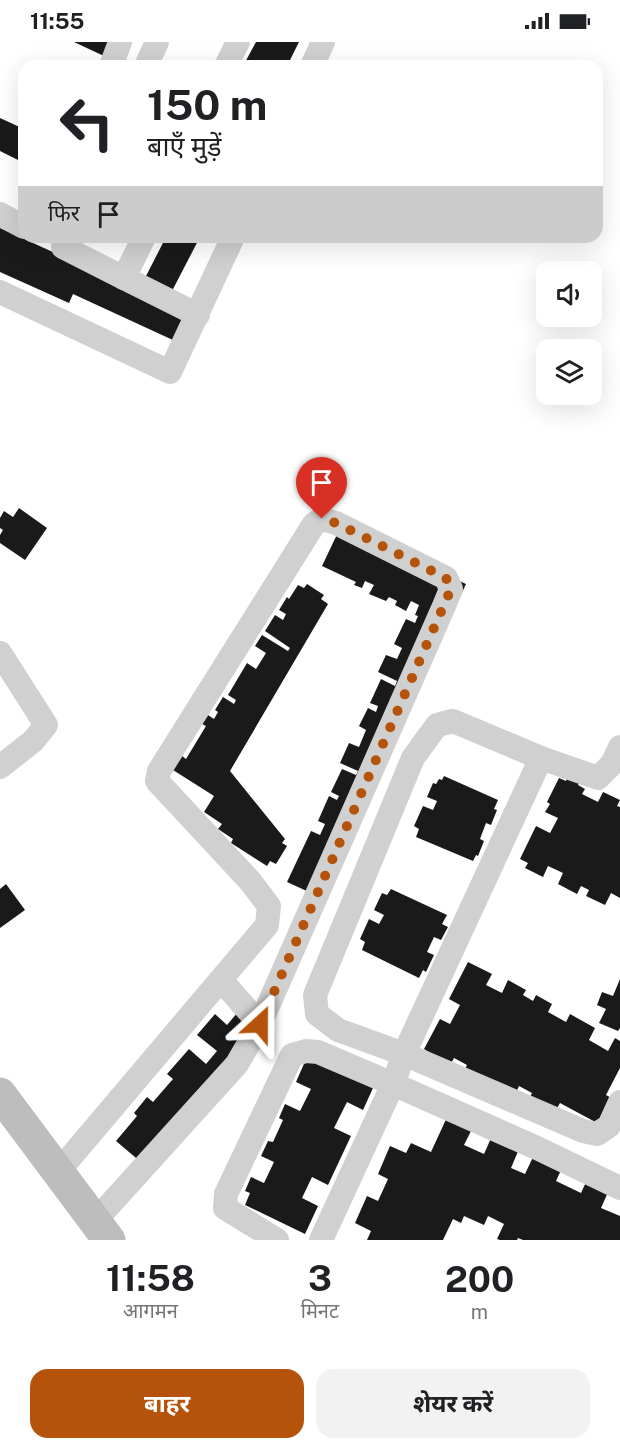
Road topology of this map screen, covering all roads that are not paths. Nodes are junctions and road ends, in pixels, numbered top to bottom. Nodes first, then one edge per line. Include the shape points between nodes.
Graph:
1 (120, 42) edge
2 (157, 42) edge
3 (238, 42) edge
4 (323, 42) edge
5 (113, 60) edge
6 (149, 60) edge
7 (229, 60) edge
8 (315, 60) edge
9 (0, 214) edge
10 (18, 223) edge
11 (63, 243) edge
12 (141, 243) edge
13 (230, 243) edge
14 (124, 279) junction
15 (0, 292) edge
16 (198, 315) junction
17 (0, 653) edge
18 (620, 747) edge
19 (541, 758) junction
20 (0, 766) edge
21 (221, 980) junction
22 (260, 1024) junction
23 (404, 1054) junction
24 (393, 1084) junction
25 (0, 1094) edge
26 (620, 1101) edge
27 (58, 1172) junction
28 (620, 1188) edge
29 (102, 1230) edge
30 (277, 1240) edge
31 (321, 1240) edge

1 - 5 street
2 - 6 street
3 - 7 street
4 - 8 street
9 - 10 street
11 - 14 street
12 - 14 street
13 - 16 street
14 - 16 street
15 - 16 street via 170,372
17 - 20 street via 46,725 33,741
18 - 19 street via 612,764 597,778
19 - 23 street
19 - 23 street via 453,721 437,724 413,758 315,995 318,1014 338,1030
21 - 22 street
21 - 22 street via 267,925 269,906 157,781 159,771 314,524 322,519 446,578 451,589
21 - 27 street
22 - 29 street via 237,1064
23 - 24 street
23 - 26 street via 583,1131 597,1134 609,1126
24 - 28 street
24 - 30 street via 318,1052 292,1055 226,1194 225,1208
24 - 31 street
25 - 27 main road
27 - 29 main road

